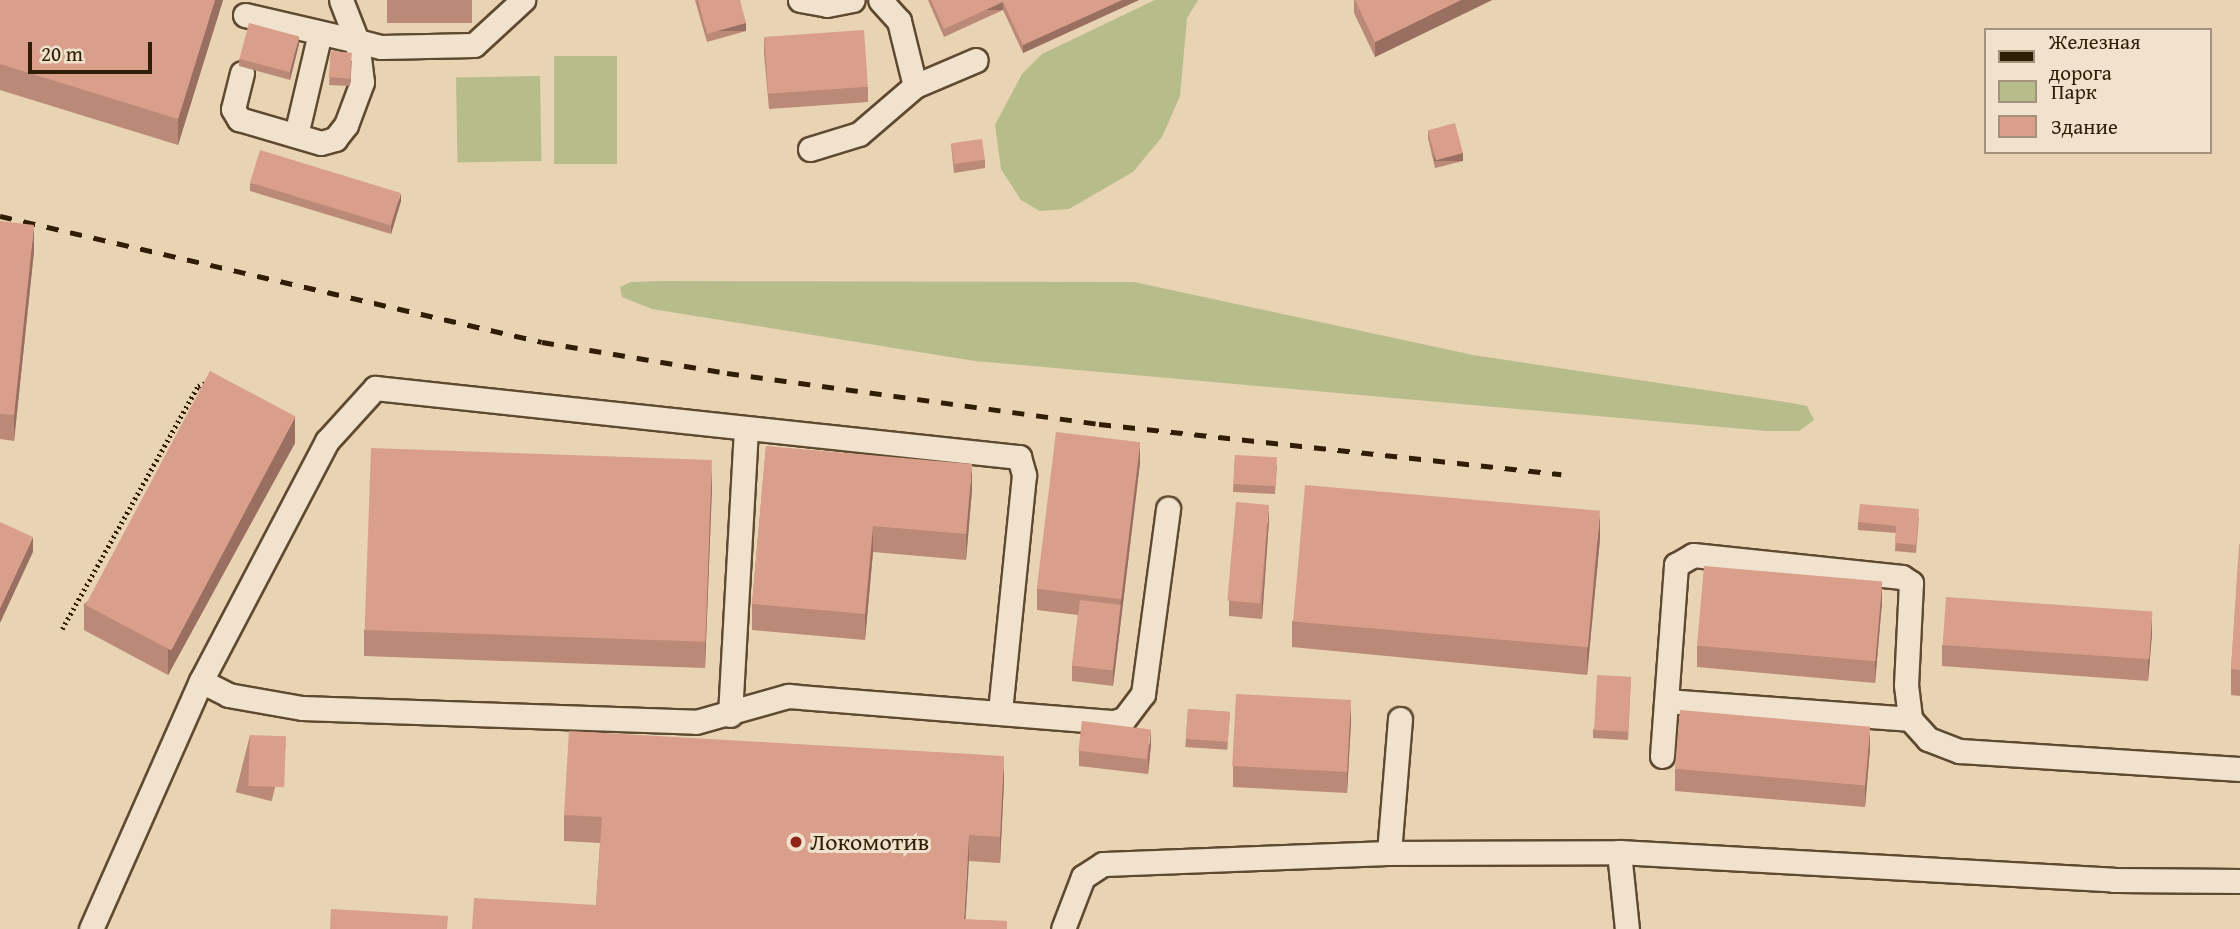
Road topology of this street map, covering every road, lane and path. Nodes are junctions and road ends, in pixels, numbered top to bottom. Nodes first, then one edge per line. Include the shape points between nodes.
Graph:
1 (341, 0) edge
2 (523, 0) edge
3 (800, 0) edge
4 (853, 0) edge
5 (880, 0) edge
6 (245, 15) dead end
7 (320, 33) junction
8 (357, 41) junction
9 (976, 60) dead end
10 (242, 73) edge
11 (915, 86) junction
12 (296, 135) junction
13 (810, 149) dead end
14 (218, 379) edge
15 (746, 429) junction
16 (1168, 509) dead end
17 (62, 629) dead end
18 (201, 681) junction
19 (1667, 701) junction
20 (1000, 712) junction
21 (730, 715) junction
22 (1400, 719) dead end
23 (1910, 719) junction
24 (1662, 756) dead end
25 (2240, 769) edge
26 (1619, 852) junction
27 (1389, 853) junction
28 (2240, 881) edge
29 (91, 929) edge
30 (1063, 929) edge
31 (1627, 929) edge

1 - 8 lane
2 - 8 lane via 474,45 381,47
3 - 4 lane via 813,5
5 - 11 lane via 900,22
6 - 7 lane
7 - 8 lane
7 - 12 lane
8 - 12 lane via 362,82 346,125 335,139 321,143
9 - 11 lane
10 - 12 lane via 233,109 239,119
11 - 13 lane via 859,134
14 - 17 path via 198,386
15 - 18 lane via 375,388 327,441
15 - 20 lane via 1019,457 1024,475
15 - 21 lane
16 - 20 lane via 1149,665 1134,709 1114,722
18 - 21 lane via 228,695 302,708 696,722
18 - 29 lane
19 - 23 lane
19 - 23 lane via 1676,565 1693,555 1902,577 1912,583
19 - 24 lane
20 - 21 lane via 788,696
22 - 27 lane
23 - 25 lane via 1928,739 1960,751
26 - 27 lane
26 - 28 lane via 2113,880
26 - 31 lane
27 - 30 lane via 1102,864 1083,877

